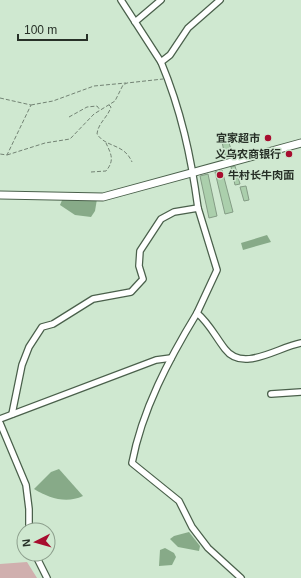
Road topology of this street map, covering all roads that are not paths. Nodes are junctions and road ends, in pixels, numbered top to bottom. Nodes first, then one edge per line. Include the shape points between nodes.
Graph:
1 (121, 0) edge
2 (161, 0) edge
3 (220, 0) edge
4 (136, 22) junction
5 (161, 62) junction
6 (301, 143) edge
7 (193, 173) junction
8 (0, 196) edge
9 (198, 208) junction
10 (196, 313) junction
11 (301, 343) edge
12 (171, 358) junction
13 (301, 392) edge
14 (271, 394) dead end
15 (12, 414) junction
16 (0, 419) edge
17 (0, 423) edge
18 (1, 430) edge
19 (29, 522) edge
20 (39, 562) edge
21 (47, 578) edge
22 (240, 578) edge

1 - 4 street
2 - 4 street
3 - 5 street via 188,28 170,55
4 - 5 street
5 - 7 street via 182,120
6 - 7 street
7 - 8 street via 103,197
7 - 9 street
9 - 10 street via 217,270
9 - 15 street via 174,212 161,219 140,251 139,266 143,279 131,292 93,299 53,324 42,327 29,347 22,366
10 - 11 street via 206,320 231,356 242,360
10 - 12 street
12 - 15 street via 156,360
12 - 22 street via 139,436 132,463 180,501 192,527 208,548
13 - 14 street
15 - 16 street
17 - 18 street
18 - 19 street via 26,485
20 - 21 street

